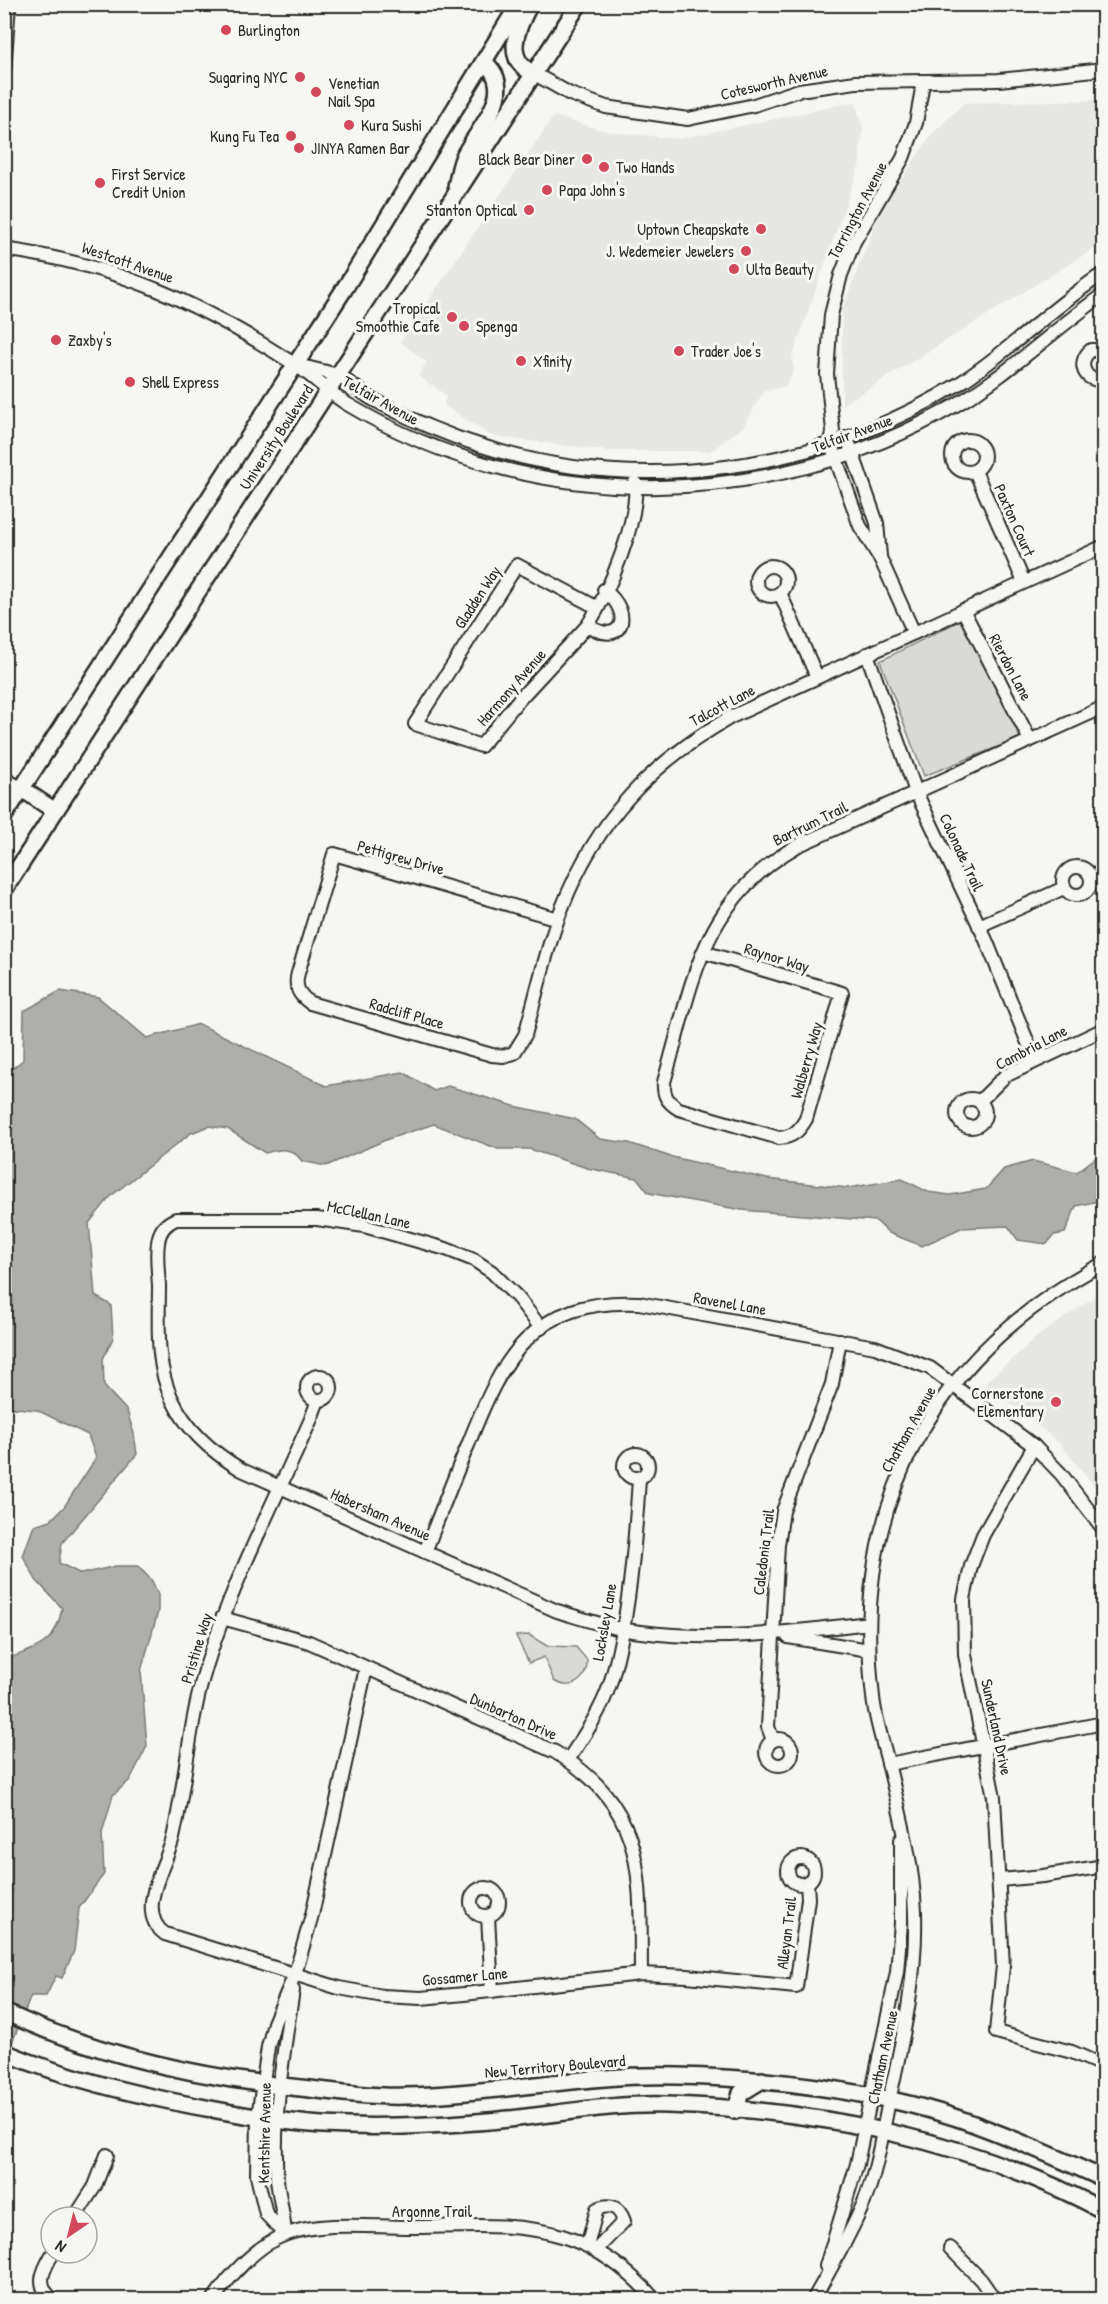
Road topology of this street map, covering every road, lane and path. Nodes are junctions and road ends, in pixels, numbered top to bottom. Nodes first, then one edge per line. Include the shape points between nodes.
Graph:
1 (9, 4) edge
2 (519, 4) edge
3 (530, 4) edge
4 (579, 4) edge
5 (484, 62) junction
6 (1104, 69) edge
7 (4, 71) edge
8 (533, 74) junction
9 (923, 83) junction
10 (453, 197) junction
11 (4, 249) edge
12 (1104, 273) edge
13 (1104, 294) edge
14 (1104, 350) edge
15 (295, 364) junction
16 (336, 375) junction
17 (1104, 380) edge
18 (328, 389) junction
19 (848, 438) junction
20 (831, 444) junction
21 (853, 453) junction
22 (836, 459) junction
23 (975, 471) dead end
24 (634, 472) junction
25 (636, 488) junction
26 (1104, 546) edge
27 (881, 560) junction
28 (1024, 582) junction
29 (604, 590) junction
30 (780, 592) dead end
31 (598, 608) junction
32 (963, 610) junction
33 (588, 625) junction
34 (914, 633) junction
35 (867, 654) junction
36 (817, 677) junction
37 (1104, 707) edge
38 (415, 724) joint
39 (1030, 740) junction
40 (4, 778) edge
41 (22, 789) junction
42 (916, 792) junction
43 (55, 811) junction
44 (4, 816) edge
45 (1064, 888) dead end
46 (4, 890) edge
47 (558, 919) junction
48 (979, 926) junction
49 (703, 952) junction
50 (297, 988) joint
51 (842, 993) joint
52 (1104, 1029) edge
53 (514, 1053) joint
54 (1035, 1060) junction
55 (980, 1101) dead end
56 (796, 1133) joint
57 (162, 1230) joint
58 (1104, 1263) edge
59 (541, 1328) junction
60 (840, 1340) junction
61 (954, 1384) junction
62 (318, 1400) dead end
63 (1034, 1446) junction
64 (639, 1479) dead end
65 (281, 1487) junction
66 (1104, 1530) edge
67 (425, 1552) junction
68 (222, 1618) junction
69 (868, 1623) junction
70 (622, 1629) junction
71 (772, 1635) junction
72 (869, 1650) junction
73 (366, 1668) junction
74 (1104, 1723) edge
75 (773, 1740) dead end
76 (983, 1744) junction
77 (568, 1760) junction
78 (888, 1764) junction
79 (901, 1823) junction
80 (1104, 1866) edge
81 (1000, 1880) junction
82 (807, 1882) dead end
83 (488, 1916) dead end
84 (152, 1920) joint
85 (296, 1974) junction
86 (641, 1974) junction
87 (796, 1987) joint
88 (492, 1991) junction
89 (4, 2012) edge
90 (8, 2054) edge
91 (1104, 2066) edge
92 (762, 2080) junction
93 (263, 2085) junction
94 (281, 2086) junction
95 (870, 2097) junction
96 (889, 2101) junction
97 (735, 2111) junction
98 (258, 2117) junction
99 (278, 2120) junction
100 (864, 2126) junction
101 (883, 2131) junction
102 (107, 2155) dead end
103 (1104, 2179) edge
104 (82, 2205) edge
105 (1104, 2211) edge
106 (285, 2234) junction
107 (950, 2248) dead end
108 (46, 2265) edge
109 (820, 2286) junction
110 (54, 2300) edge
111 (213, 2300) edge
112 (655, 2300) edge
113 (813, 2300) edge
114 (994, 2300) edge

1 - 7 street
2 - 5 main road, University Boulevard
3 - 8 main road via 519,24 515,48 521,65
4 - 8 main road, University Boulevard
5 - 10 main road via 497,80 497,99 464,157
5 - 15 main road, University Boulevard
6 - 9 street, Cotesworth Avenue
8 - 9 street, Cotesworth Avenue via 606,107 688,119 754,105 799,90 844,83
8 - 10 main road, University Boulevard
9 - 20 street, Tarrington Avenue via 916,123 903,158 854,242 841,274 828,346
10 - 16 main road, University Boulevard
11 - 15 street, Westcott Avenue via 60,257 149,284 179,297
12 - 19 street, Telfair Avenue via 961,382 906,413
13 - 21 street, Telfair Avenue via 973,395 927,421
14 - 17 street via 1091,350 1082,366 1088,377
15 - 16 street, Telfair Avenue
15 - 18 street, Telfair Avenue
15 - 41 main road, University Boulevard
16 - 18 main road, University Boulevard
16 - 24 street, Telfair Avenue via 417,421 484,447 534,461
18 - 25 street, Telfair Avenue via 346,403 405,434 484,465 572,483
18 - 43 main road, University Boulevard
19 - 20 street, Telfair Avenue
19 - 21 street, Tarrington Avenue
20 - 22 street, Tarrington Avenue
20 - 24 street, Telfair Avenue via 705,470
21 - 22 street, Telfair Avenue
21 - 27 street, Tarrington Avenue via 877,523
22 - 25 street, Telfair Avenue via 753,479
22 - 27 street, Tarrington Avenue via 860,526
23 - 28 street, Paxton Court
24 - 25 street, Harmony Avenue
25 - 29 street, Harmony Avenue via 627,538
26 - 28 street, Talcott Lane
27 - 34 street, Tarrington Avenue
28 - 32 street, Talcott Lane
29 - 31 street, Harmony Avenue
29 - 33 street via 618,600 622,621 613,632 606,633
30 - 36 street
31 - 33 street, Harmony Avenue
31 - 38 street, Gladden Way via 517,565
32 - 34 street, Talcott Lane
32 - 39 street, Rierdon Lane
33 - 38 street, Harmony Avenue via 481,746
34 - 35 street, Talcott Lane
35 - 36 street, Talcott Lane
35 - 42 street, Colonade Trail
36 - 47 street, Talcott Lane via 731,717 660,764 605,825 580,866
37 - 39 street, Bartrum Trail
39 - 42 street, Bartrum Trail
40 - 41 street
41 - 43 main road
41 - 44 main road, University Boulevard
42 - 48 street, Colonade Trail
42 - 49 street, Bartrum Trail via 797,846 760,870 714,925
43 - 46 main road, University Boulevard
45 - 48 street
47 - 50 street, Pettigrew Drive via 334,854 298,973
47 - 53 street, Talcott Lane via 525,1035
48 - 54 street, Colonade Trail
49 - 51 street, Raynor Way
49 - 56 street, Bartrum Trail via 664,1082 666,1098 679,1108 779,1138
50 - 53 street, Radcliff Place via 310,1003 492,1055
51 - 56 street, Walberry Way via 806,1119
52 - 54 street, Cambria Lane
54 - 55 street, Cambria Lane via 1005,1076
57 - 59 street, McClellan Lane via 177,1219 289,1217 364,1226 474,1260 505,1283
57 - 65 street, Habersham Avenue via 158,1242 160,1341 171,1398 188,1425 210,1448 242,1470
58 - 61 street, Chatham Avenue via 1074,1278 1017,1318 979,1353
59 - 60 street, Ravenel Lane via 591,1305 639,1303
59 - 67 street, Ravenel Lane via 510,1357 496,1378
60 - 61 street, Ravenel Lane via 904,1356
60 - 71 street, Caledonia Trail via 832,1384 783,1510
61 - 63 street, Ravenel Lane
61 - 69 street, Chatham Avenue via 905,1462 889,1501 876,1550
62 - 65 street, Pristine Way
63 - 66 street, Ravenel Lane
63 - 76 street, Sunderland Drive via 983,1535 964,1599 965,1654
64 - 70 street, Locksley Lane
65 - 67 street, Habersham Avenue
65 - 68 street, Pristine Way
67 - 70 street, Habersham Avenue via 557,1611
68 - 73 street, Dunbarton Drive via 285,1634
68 - 84 street, Pristine Way via 197,1703 173,1837 150,1908
69 - 71 street, Habersham Avenue
69 - 72 street, Chatham Avenue
70 - 71 street, Habersham Avenue via 672,1635
70 - 77 street, Locksley Lane via 610,1684
71 - 72 street, Habersham Avenue
71 - 75 street, Caledonia Trail via 768,1727
72 - 78 street, Chatham Avenue via 873,1700
73 - 77 street, Dunbarton Drive
73 - 85 street, Kentshire Avenue
74 - 76 street
76 - 78 street
76 - 81 street, Sunderland Drive via 994,1797
77 - 86 street, Dunbarton Drive via 606,1792 626,1824 636,1857
78 - 79 street, Chatham Avenue
79 - 95 street, Chatham Avenue via 897,1972
79 - 96 street, Chatham Avenue via 912,1866 915,1956 910,2008
80 - 81 street
81 - 91 street, Sunderland Drive via 1003,1966 996,2032 1072,2052
82 - 87 street, Alleyan Trail
83 - 88 street
84 - 85 street, Gossamer Lane via 165,1934
85 - 88 street, Gossamer Lane via 339,1988 383,1996 421,1998
85 - 93 street, Kentshire Avenue via 274,2023
85 - 94 street, Kentshire Avenue
86 - 87 street, Gossamer Lane
86 - 88 street, Gossamer Lane
89 - 93 main road, New Territory Boulevard via 147,2064
90 - 98 main road via 52,2072 156,2099
92 - 94 main road, New Territory Boulevard via 675,2075 404,2097
92 - 95 main road, New Territory Boulevard
92 - 97 main road via 741,2093
93 - 94 main road, New Territory Boulevard
93 - 98 street, Kentshire Avenue
94 - 99 street, Kentshire Avenue
95 - 96 main road, New Territory Boulevard
95 - 100 street, Chatham Avenue
96 - 101 street, Chatham Avenue
96 - 103 main road, New Territory Boulevard via 955,2118 1037,2148
97 - 99 main road via 666,2105 569,2109 480,2122 406,2127
97 - 100 main road
98 - 99 main road
98 - 106 street, Kentshire Avenue via 257,2176 266,2214
99 - 106 street, Kentshire Avenue via 277,2180
100 - 101 main road
100 - 109 street, Chatham Avenue via 857,2164
101 - 105 main road via 1003,2166
101 - 109 street, Chatham Avenue via 866,2199
102 - 104 street
106 - 111 street, Argonne Trail via 231,2275
106 - 112 street, Argonne Trail via 322,2227 520,2228 563,2236 592,2248
107 - 114 street
108 - 110 street via 41,2279 45,2292
109 - 113 street, Chatham Avenue

